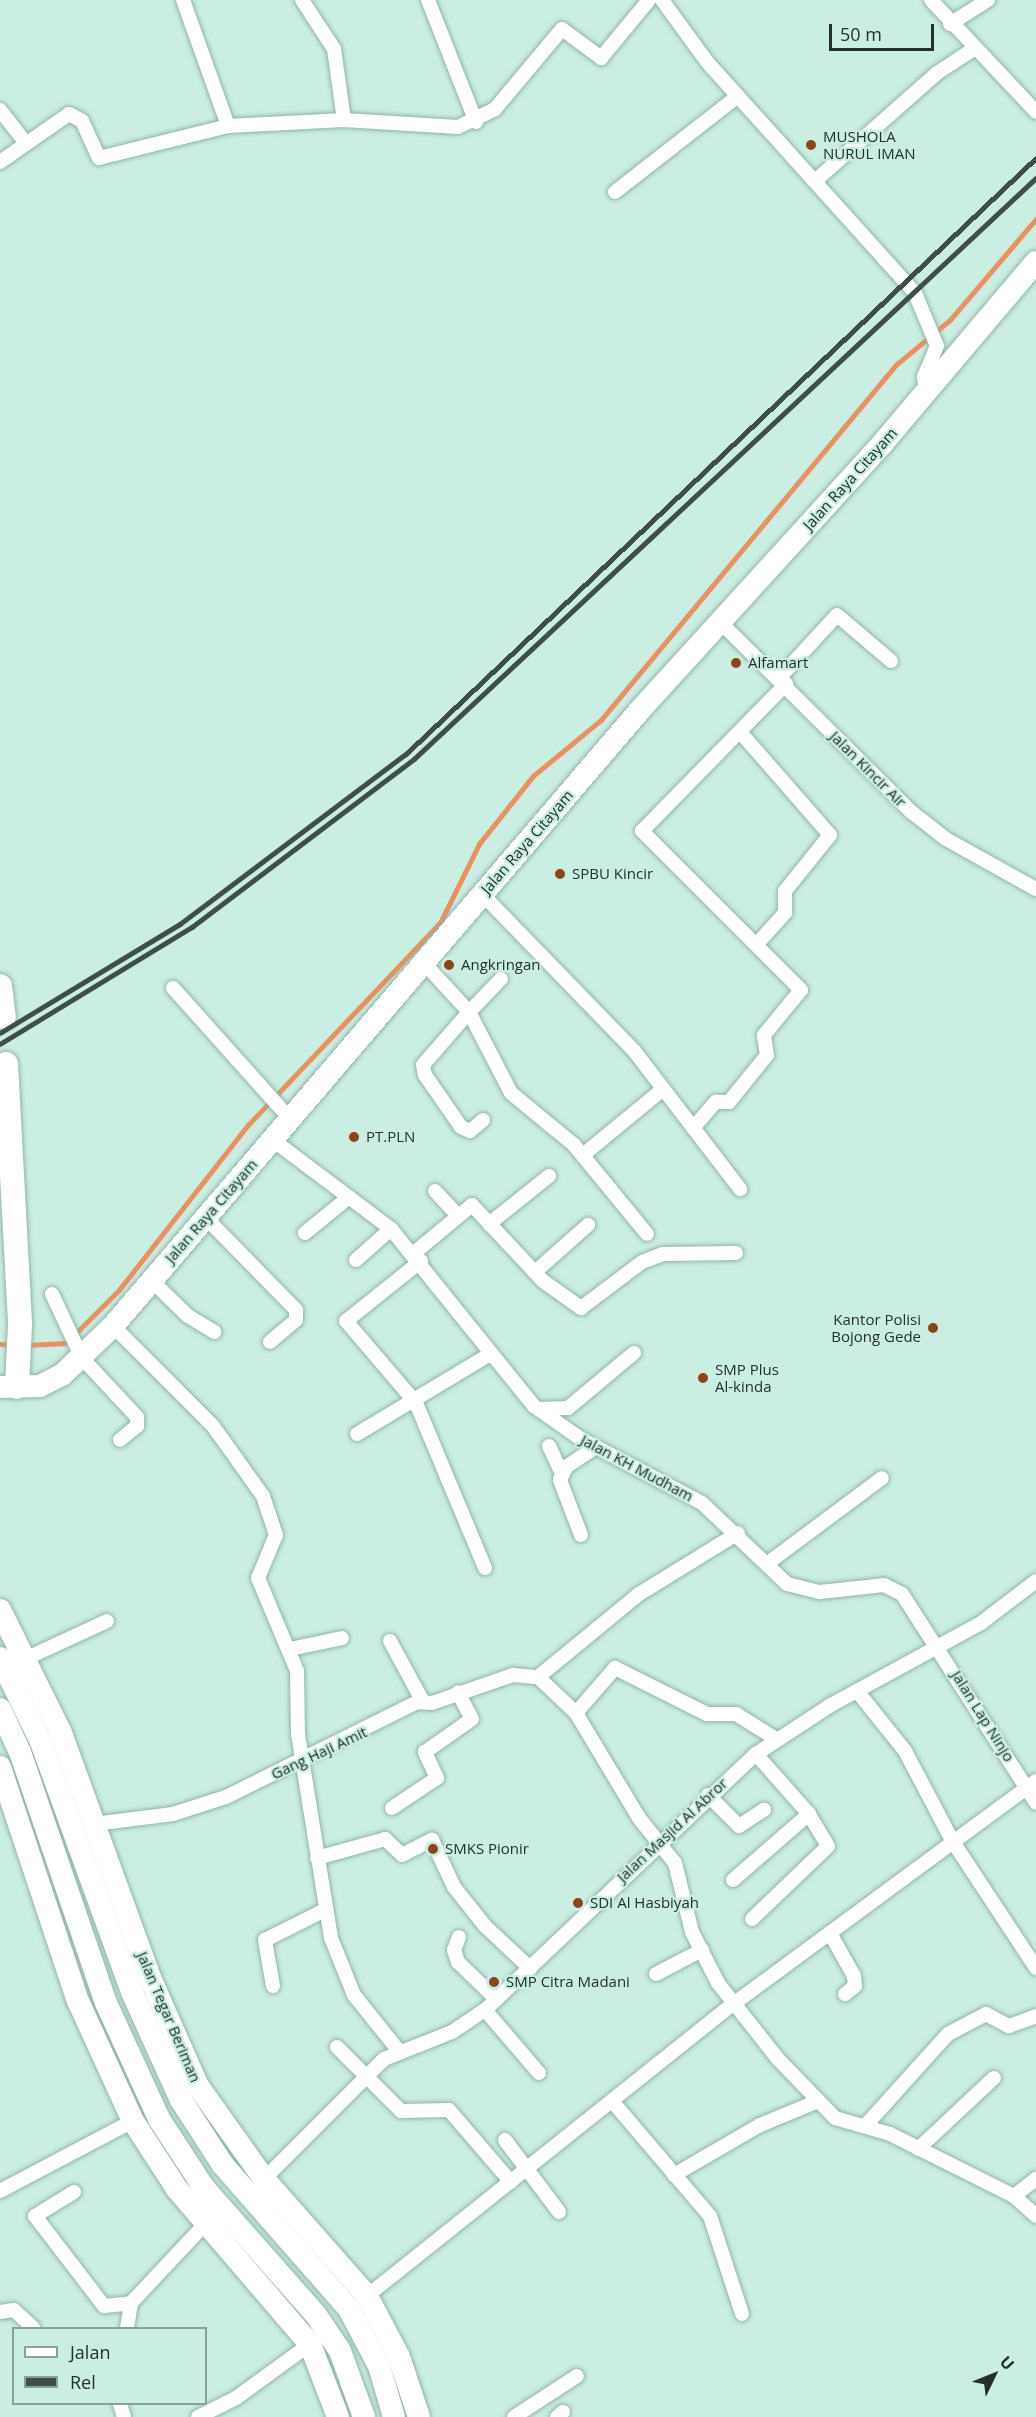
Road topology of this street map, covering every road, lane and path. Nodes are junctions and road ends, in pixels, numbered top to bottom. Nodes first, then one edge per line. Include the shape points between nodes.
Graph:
1 (183, 0) edge
2 (303, 0) edge
3 (428, 0) edge
4 (649, 0) edge
5 (662, 0) edge
6 (931, 0) edge
7 (988, 0) edge
8 (950, 24) junction
9 (975, 48) junction
10 (738, 96) junction
11 (0, 110) edge
12 (1036, 112) edge
13 (344, 120) junction
14 (476, 122) junction
15 (228, 126) junction
16 (25, 142) junction
17 (0, 162) edge
18 (815, 181) junction
19 (615, 192) dead end
20 (1036, 262) edge
21 (926, 391) junction
22 (721, 623) junction
23 (891, 662) dead end
24 (783, 681) junction
25 (741, 733) junction
26 (1036, 889) edge
27 (482, 894) junction
28 (756, 945) junction
29 (424, 963) junction
30 (501, 979) dead end
31 (0, 986) edge
32 (172, 988) dead end
33 (469, 1012) junction
34 (2, 1018) edge
35 (6, 1064) dead end
36 (663, 1089) junction
37 (284, 1114) junction
38 (483, 1120) dead end
39 (693, 1128) junction
40 (273, 1140) junction
41 (583, 1155) junction
42 (549, 1176) dead end
43 (740, 1189) dead end
44 (435, 1191) dead end
45 (349, 1197) junction
46 (458, 1215) junction
47 (206, 1218) junction
48 (489, 1224) junction
49 (588, 1226) dead end
50 (391, 1229) junction
51 (305, 1233) dead end
52 (647, 1234) dead end
53 (736, 1253) dead end
54 (417, 1257) junction
55 (356, 1260) dead end
56 (535, 1272) junction
57 (152, 1281) junction
58 (52, 1294) dead end
59 (113, 1326) junction
60 (215, 1332) dead end
61 (270, 1342) dead end
62 (79, 1353) junction
63 (634, 1353) dead end
64 (490, 1354) junction
65 (8, 1387) edge
66 (416, 1404) junction
67 (537, 1408) junction
68 (357, 1434) dead end
69 (120, 1440) dead end
70 (549, 1446) dead end
71 (596, 1447) junction
72 (561, 1472) junction
73 (882, 1478) dead end
74 (738, 1533) junction
75 (581, 1535) dead end
76 (768, 1563) junction
77 (485, 1568) dead end
78 (1036, 1581) edge
79 (0, 1610) edge
80 (107, 1621) dead end
81 (342, 1638) dead end
82 (390, 1641) dead end
83 (939, 1645) junction
84 (290, 1649) junction
85 (0, 1658) edge
86 (27, 1658) junction
87 (538, 1677) junction
88 (38, 1680) junction
89 (17, 1690) junction
90 (857, 1691) junction
91 (458, 1693) junction
92 (422, 1700) junction
93 (0, 1709) edge
94 (576, 1713) junction
95 (777, 1739) junction
96 (756, 1754) junction
97 (302, 1759) junction
98 (0, 1767) edge
99 (1032, 1784) edge
100 (708, 1795) junction
101 (1036, 1803) edge
102 (392, 1808) dead end
103 (764, 1810) dead end
104 (809, 1814) junction
105 (94, 1824) junction
106 (658, 1842) junction
107 (953, 1842) junction
108 (317, 1858) junction
109 (733, 1880) dead end
110 (325, 1910) junction
111 (752, 1919) dead end
112 (831, 1935) junction
113 (459, 1937) dead end
114 (702, 1950) junction
115 (530, 1968) junction
116 (1036, 1968) edge
117 (656, 1974) dead end
118 (273, 1986) dead end
119 (845, 1994) dead end
120 (496, 1999) junction
121 (732, 2006) junction
122 (485, 2010) junction
123 (1036, 2016) edge
124 (337, 2047) dead end
125 (398, 2050) junction
126 (159, 2054) junction
127 (133, 2065) junction
128 (539, 2073) dead end
129 (366, 2076) junction
130 (994, 2078) dead end
131 (612, 2101) junction
132 (818, 2102) junction
133 (134, 2121) junction
134 (866, 2125) junction
135 (504, 2140) dead end
136 (918, 2149) junction
137 (527, 2169) junction
138 (674, 2175) junction
139 (264, 2178) junction
140 (1036, 2179) edge
141 (511, 2182) junction
142 (0, 2191) edge
143 (74, 2192) dead end
144 (1014, 2196) junction
145 (559, 2212) dead end
146 (1036, 2216) edge
147 (206, 2223) junction
148 (249, 2238) junction
149 (258, 2281) junction
150 (367, 2296) junction
151 (131, 2303) junction
152 (0, 2312) edge
153 (742, 2314) dead end
154 (32, 2327) edge
155 (127, 2327) edge
156 (310, 2344) junction
157 (577, 2376) dead end
158 (198, 2417) edge
159 (338, 2417) edge
160 (364, 2417) edge
161 (394, 2417) edge
162 (418, 2417) edge
163 (514, 2417) edge

1 - 15 street
2 - 13 street via 334,49
3 - 14 street
4 - 14 street via 601,58 562,29 495,109
5 - 10 street
6 - 8 street
7 - 8 street
8 - 9 street
9 - 12 street
9 - 18 street via 937,73
10 - 18 street
10 - 19 street
11 - 16 street
13 - 14 street via 458,127
13 - 15 street
15 - 16 street via 99,158 82,121 69,114
16 - 17 street
18 - 21 street via 906,282 937,346 924,376
20 - 21 main road, Jalan Raya Citayam
21 - 22 main road, Jalan Raya Citayam
22 - 24 street, Jalan Kincir Air
22 - 27 main road, Jalan Raya Citayam
23 - 24 street via 837,615
24 - 25 street
24 - 26 street, Jalan Kincir Air via 909,810 946,839
25 - 28 street via 830,835 785,891 785,913
25 - 28 street via 642,831
27 - 29 main road, Jalan Raya Citayam
27 - 36 street via 605,1019
28 - 39 street via 801,993 764,1035 767,1055 729,1102 716,1102
29 - 33 street
29 - 37 main road, Jalan Raya Citayam
30 - 33 street
31 - 34 highway
32 - 37 street via 253,1084
33 - 38 street via 423,1065 461,1127 470,1131
33 - 41 street via 522,1106
35 - 65 highway via 20,1326 19,1361
36 - 39 street
36 - 41 street
37 - 40 main road, Jalan Raya Citayam
39 - 43 street
40 - 45 street
40 - 47 main road, Jalan Raya Citayam
41 - 52 street
42 - 48 street
44 - 46 street
45 - 50 street
45 - 51 street
46 - 48 street via 472,1206
46 - 54 street
47 - 57 main road, Jalan Raya Citayam
47 - 61 street via 296,1310 296,1320
48 - 56 street
49 - 56 street
50 - 54 street
50 - 55 street
53 - 56 street via 663,1254 642,1262 581,1308
54 - 64 street
54 - 66 street via 345,1321
57 - 59 main road, Jalan Raya Citayam
57 - 60 street via 188,1316
58 - 62 street
59 - 62 main road, Jalan Raya Citayam
59 - 84 street via 191,1402 250,1471 276,1535 258,1578
62 - 65 main road, Jalan Raya Citayam via 40,1386
62 - 69 street via 137,1417 137,1426
63 - 67 street via 568,1407
64 - 66 street
64 - 67 street, Jalan KH Mudham
66 - 68 street
66 - 77 street
67 - 71 street, Jalan KH Mudham
70 - 72 street
71 - 72 street
71 - 74 street, Jalan KH Mudham via 681,1489
72 - 75 street
73 - 76 street
74 - 76 street, Jalan KH Mudham
74 - 87 street via 639,1594
76 - 83 street, Jalan KH Mudham via 787,1584 802,1589 893,1588
78 - 83 street, Jalan Masjid Al Abror via 981,1623
79 - 86 main road, Jalan Tegar Beriman
80 - 86 street
81 - 84 street
82 - 92 street
83 - 90 street, Jalan Masjid Al Abror
83 - 99 street, Jalan Lap Ninjo
84 - 97 street via 297,1671
85 - 89 main road, Jalan Tegar Beriman
86 - 88 main road, Jalan Tegar Beriman
87 - 91 street, Gang Haji Amit via 513,1675
87 - 94 street
88 - 89 main road
88 - 105 main road, Jalan Tegar Beriman
89 - 126 main road, Jalan Tegar Beriman
90 - 95 street, Jalan Masjid Al Abror
90 - 107 street via 905,1750
91 - 92 street, Gang Haji Amit via 432,1703
91 - 102 street via 472,1719 425,1752 437,1778
92 - 97 street, Gang Haji Amit
93 - 127 main road
94 - 95 street via 615,1668 707,1714 736,1714
94 - 106 street
95 - 96 street, Jalan Masjid Al Abror
96 - 100 street, Jalan Masjid Al Abror
96 - 104 street
97 - 105 street, Gang Haji Amit via 205,1804
97 - 108 street
98 - 133 main road via 78,2001
99 - 101 street, Jalan Lap Ninjo
99 - 107 street
100 - 103 street via 739,1826
100 - 106 street, Jalan Masjid Al Abror
104 - 109 street
104 - 111 street via 827,1850
105 - 139 main road, Jalan Tegar Beriman via 186,2060 225,2129
106 - 114 street via 675,1863 686,1913
106 - 115 street, Jalan Masjid Al Abror
107 - 112 street
107 - 116 street
108 - 110 street
108 - 115 street via 385,1839 402,1855 432,1840 454,1887 485,1926
110 - 118 street via 271,1932 265,1940
110 - 125 street via 354,1995
112 - 119 street via 854,1976 855,1986
112 - 121 street
113 - 120 street via 454,1950 458,1962
114 - 117 street
114 - 121 street
115 - 120 street, Jalan Masjid Al Abror
120 - 122 street, Jalan Masjid Al Abror
121 - 131 street
121 - 132 street
122 - 125 street, Jalan Masjid Al Abror via 423,2046
122 - 128 street
123 - 134 street via 1009,2026 986,2014 948,2034
124 - 129 street
125 - 129 street, Jalan Masjid Al Abror
126 - 127 main road
126 - 161 main road, Jalan Tegar Beriman via 193,2121 223,2165 349,2309 379,2366
127 - 148 main road via 178,2154
129 - 139 street, Jalan Masjid Al Abror
129 - 141 street via 401,2111 449,2110
130 - 136 street
131 - 137 street
131 - 138 street
132 - 134 street via 842,2121
132 - 138 street via 760,2125
133 - 142 street
133 - 147 main road via 154,2159
134 - 136 street
135 - 137 street
136 - 144 street
137 - 141 street
137 - 145 street
138 - 153 street via 710,2216
139 - 150 main road, Jalan Tegar Beriman
140 - 144 street
141 - 150 street
143 - 151 street via 35,2216 104,2306
144 - 146 street
147 - 149 main road
147 - 151 street
148 - 149 main road
148 - 160 main road via 299,2293 340,2351
149 - 156 main road
150 - 162 main road, Jalan Tegar Beriman via 399,2357
151 - 155 street
152 - 154 street via 14,2310
156 - 158 street via 236,2398
156 - 159 main road
157 - 163 street

